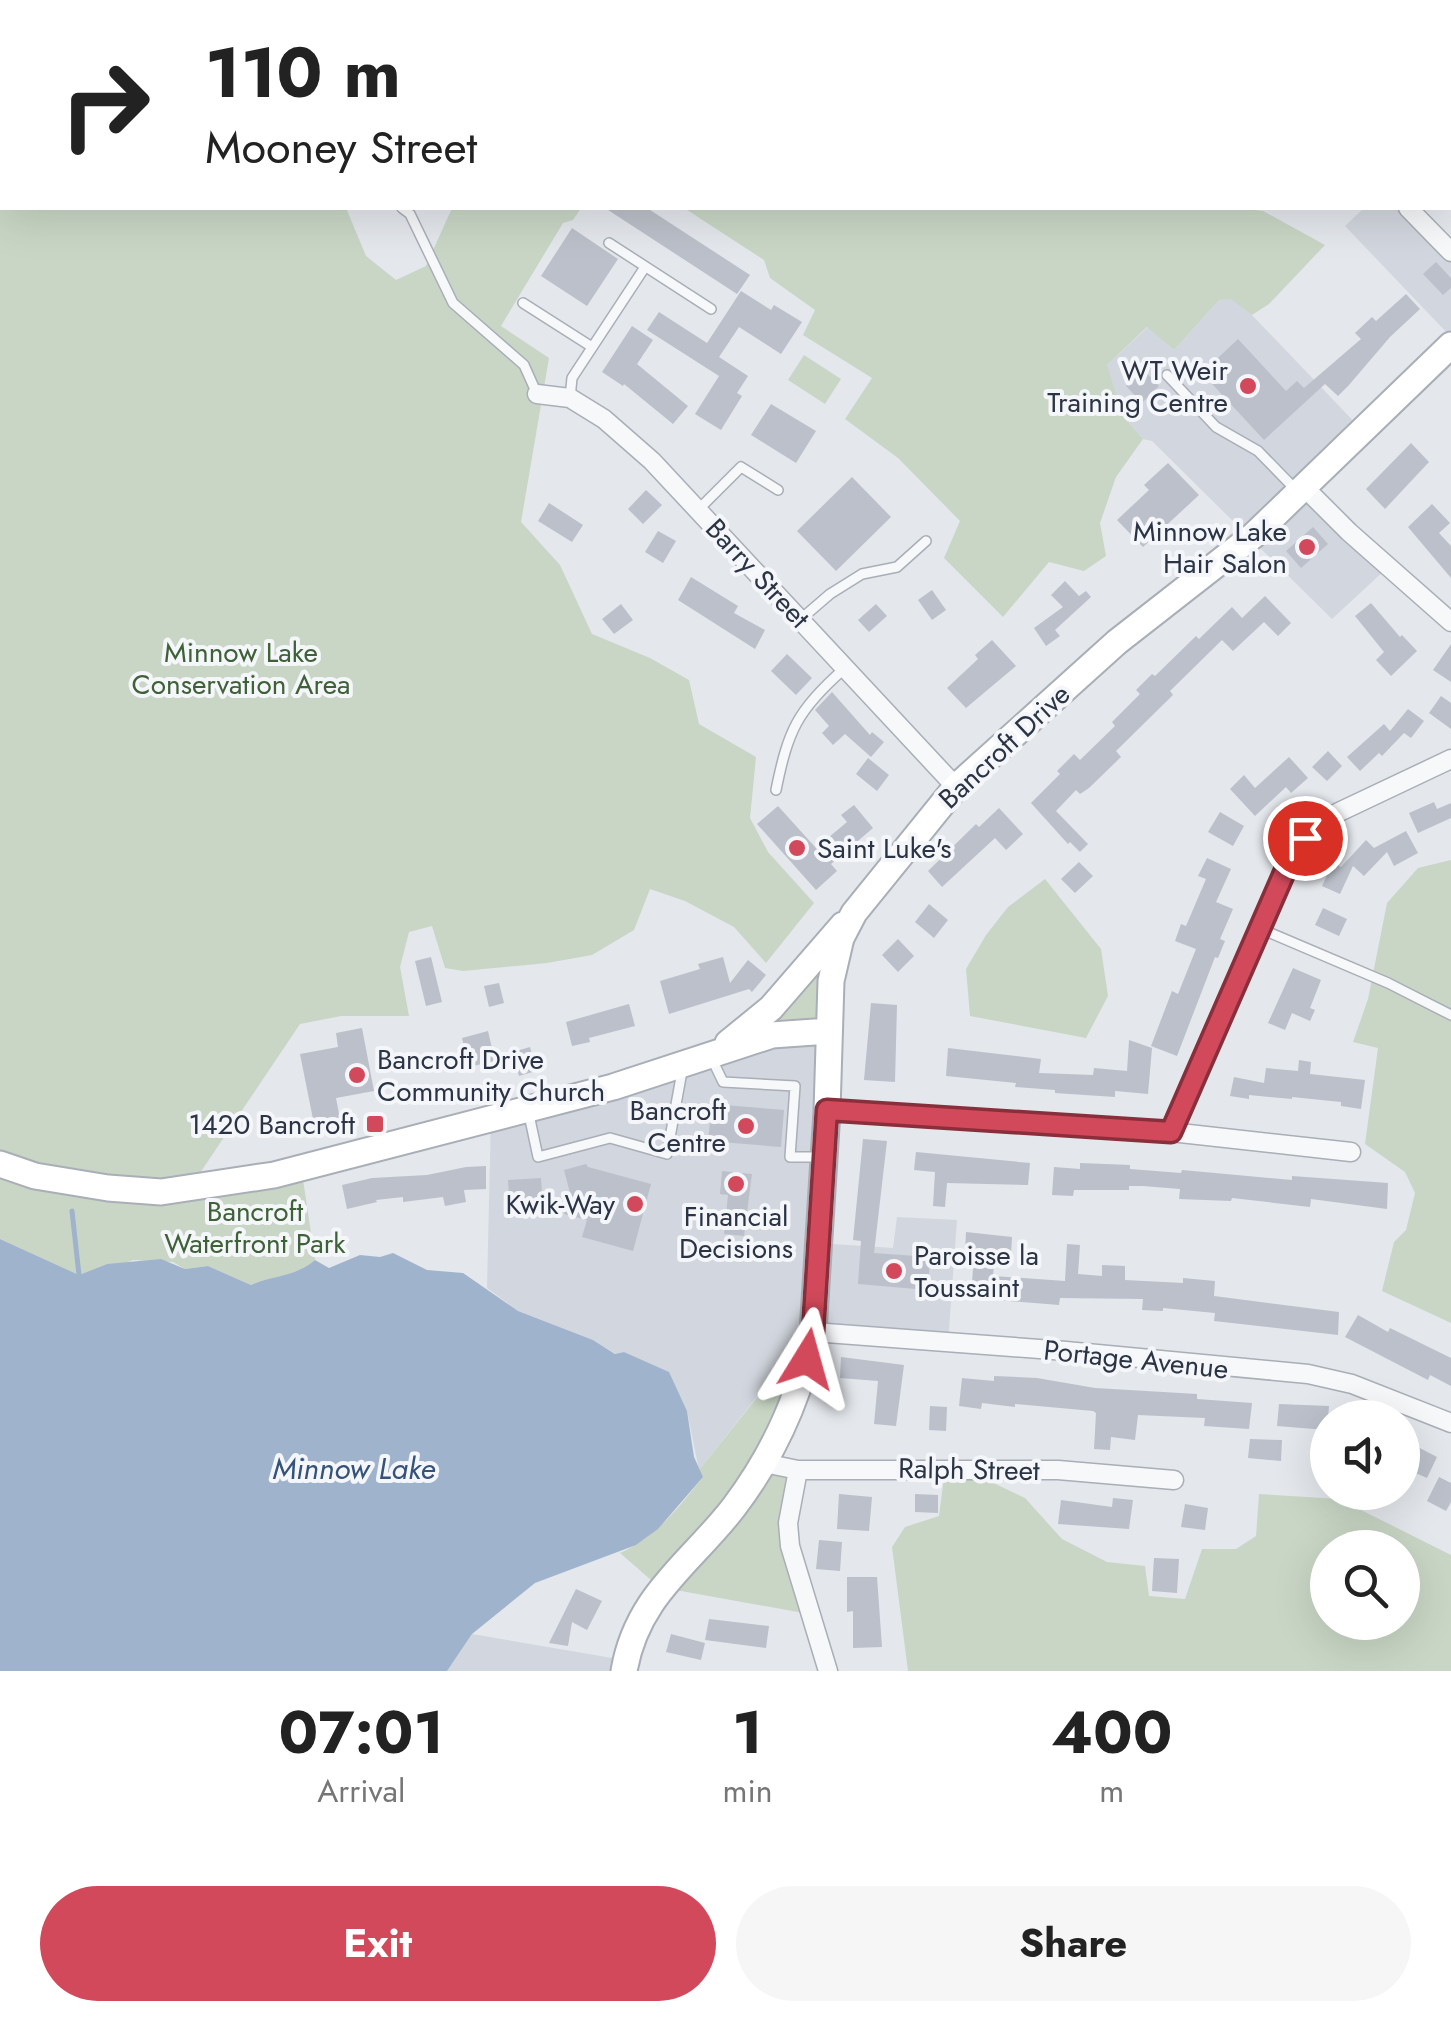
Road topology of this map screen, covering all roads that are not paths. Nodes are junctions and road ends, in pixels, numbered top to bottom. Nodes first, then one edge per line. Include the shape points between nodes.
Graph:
1 (405, 210) edge
2 (1410, 210) edge
3 (609, 243) dead end
4 (1451, 252) edge
5 (645, 267) junction
6 (523, 303) dead end
7 (711, 310) dead end
8 (1451, 346) edge
9 (592, 347) junction
10 (1167, 375) dead end
11 (537, 394) joint
12 (570, 398) junction
13 (778, 490) dead end
14 (1302, 490) junction
15 (699, 509) junction
16 (926, 541) dead end
17 (801, 618) junction
18 (1451, 622) edge
19 (846, 668) junction
20 (1451, 759) edge
21 (956, 786) junction
22 (776, 790) dead end
23 (854, 913) junction
24 (1262, 929) junction
25 (1451, 1015) edge
26 (829, 1032) junction
27 (713, 1053) junction
28 (684, 1063) junction
29 (528, 1109) junction
30 (827, 1110) junction
31 (1171, 1132) junction
32 (1350, 1152) dead end
33 (824, 1157) junction
34 (0, 1164) edge
35 (813, 1332) junction
36 (1451, 1422) edge
37 (764, 1464) junction
38 (798, 1470) junction
39 (1174, 1480) dead end
40 (624, 1671) edge
41 (828, 1671) edge

1 - 11 lane via 454,303 524,365
2 - 4 street
3 - 5 lane
5 - 7 lane
5 - 9 lane
6 - 9 lane
8 - 14 main road, Bancroft Drive
9 - 12 lane via 572,378
10 - 14 lane via 1216,427
11 - 12 street, Barry Street
12 - 15 street, Barry Street via 618,430
13 - 15 lane via 741,467
14 - 18 street
14 - 21 main road, Bancroft Drive
15 - 17 street, Barry Street
16 - 17 lane via 897,566 862,574
17 - 19 street, Barry Street
19 - 21 street, Barry Street
19 - 22 lane via 789,734
20 - 24 street via 1324,820 1288,864
21 - 23 main road, Bancroft Drive
23 - 26 main road, Bancroft Drive via 831,980
23 - 27 main road via 771,1008
24 - 25 lane
24 - 31 street
26 - 27 main road via 772,1035
26 - 30 main road, Bancroft Drive
27 - 28 main road
27 - 33 lane via 723,1082 795,1086 790,1156
28 - 29 main road
28 - 29 lane via 667,1154 610,1138 538,1156
29 - 34 main road via 274,1174 161,1192 53,1179
30 - 31 street
30 - 33 main road, Bancroft Drive
31 - 32 street
33 - 35 main road, Bancroft Drive
35 - 36 street, Portage Avenue via 1308,1374
35 - 37 main road, Bancroft Drive via 795,1398
37 - 38 street, Ralph Street
37 - 40 main road, Bancroft Drive via 660,1588
38 - 39 street, Ralph Street via 1058,1470
38 - 41 street via 790,1546

